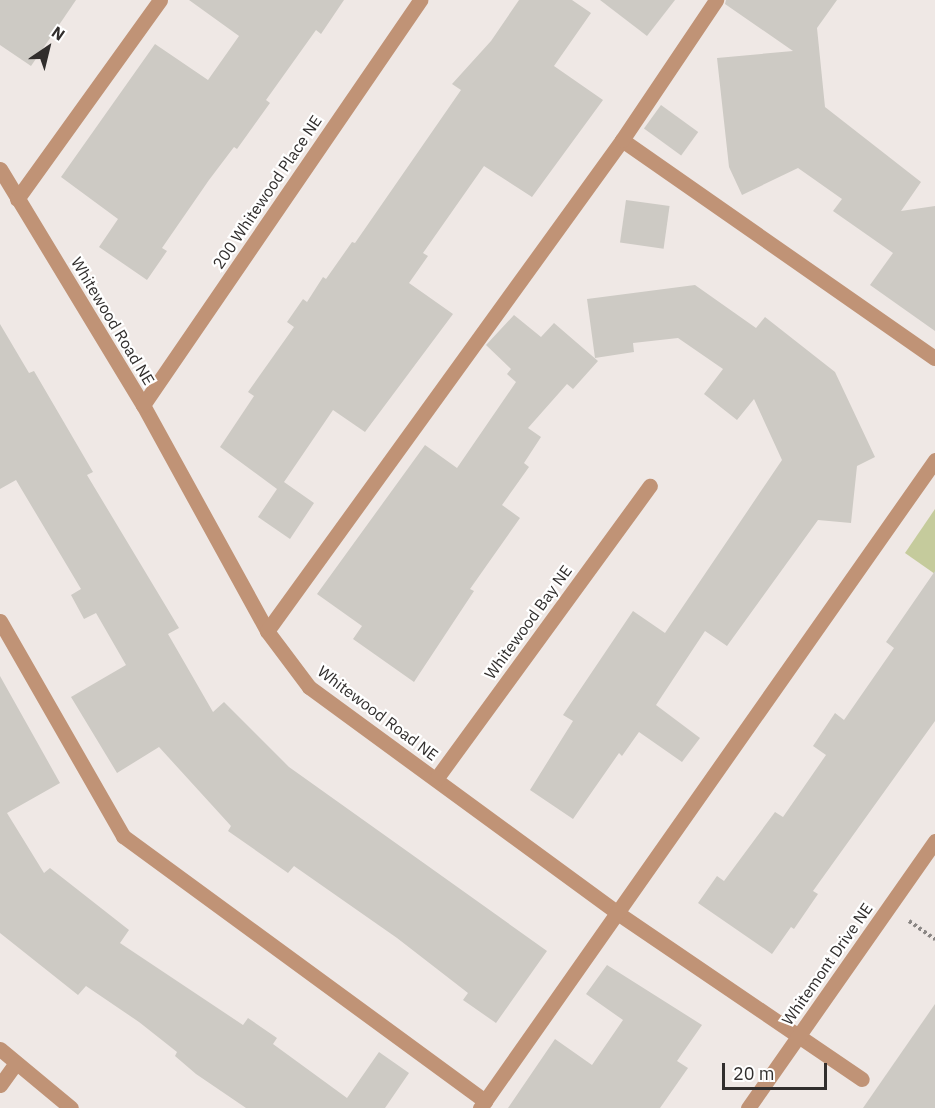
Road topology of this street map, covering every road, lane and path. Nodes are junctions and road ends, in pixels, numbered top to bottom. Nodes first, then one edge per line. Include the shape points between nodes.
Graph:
1 (159, 0) edge
2 (420, 0) edge
3 (716, 0) edge
4 (622, 140) junction
5 (0, 169) edge
6 (17, 199) junction
7 (935, 358) edge
8 (143, 405) junction
9 (935, 460) edge
10 (650, 486) dead end
11 (0, 621) edge
12 (267, 631) junction
13 (436, 779) junction
14 (935, 841) edge
15 (616, 912) junction
16 (798, 1037) junction
17 (0, 1049) edge
18 (15, 1064) junction
19 (862, 1079) dead end
20 (0, 1085) edge
21 (483, 1104) edge
22 (71, 1108) edge
23 (748, 1108) edge

1 - 6 street
2 - 8 street, 200 Whitewood Place NE
3 - 4 street
4 - 7 street
4 - 12 street
5 - 6 street, Whitewood Road NE
6 - 8 street, Whitewood Road NE
8 - 12 street, Whitewood Road NE
9 - 15 street
10 - 13 street, Whitewood Bay NE
11 - 21 street via 123,836
12 - 13 street, Whitewood Road NE via 309,687
13 - 15 street, Whitewood Road NE
14 - 16 street, Whitemont Drive NE
15 - 16 street, Whitewood Road NE
15 - 21 street
16 - 19 street, Whitewood Road NE
16 - 23 street, Whitemont Drive NE
17 - 18 street
18 - 20 street
18 - 22 street

